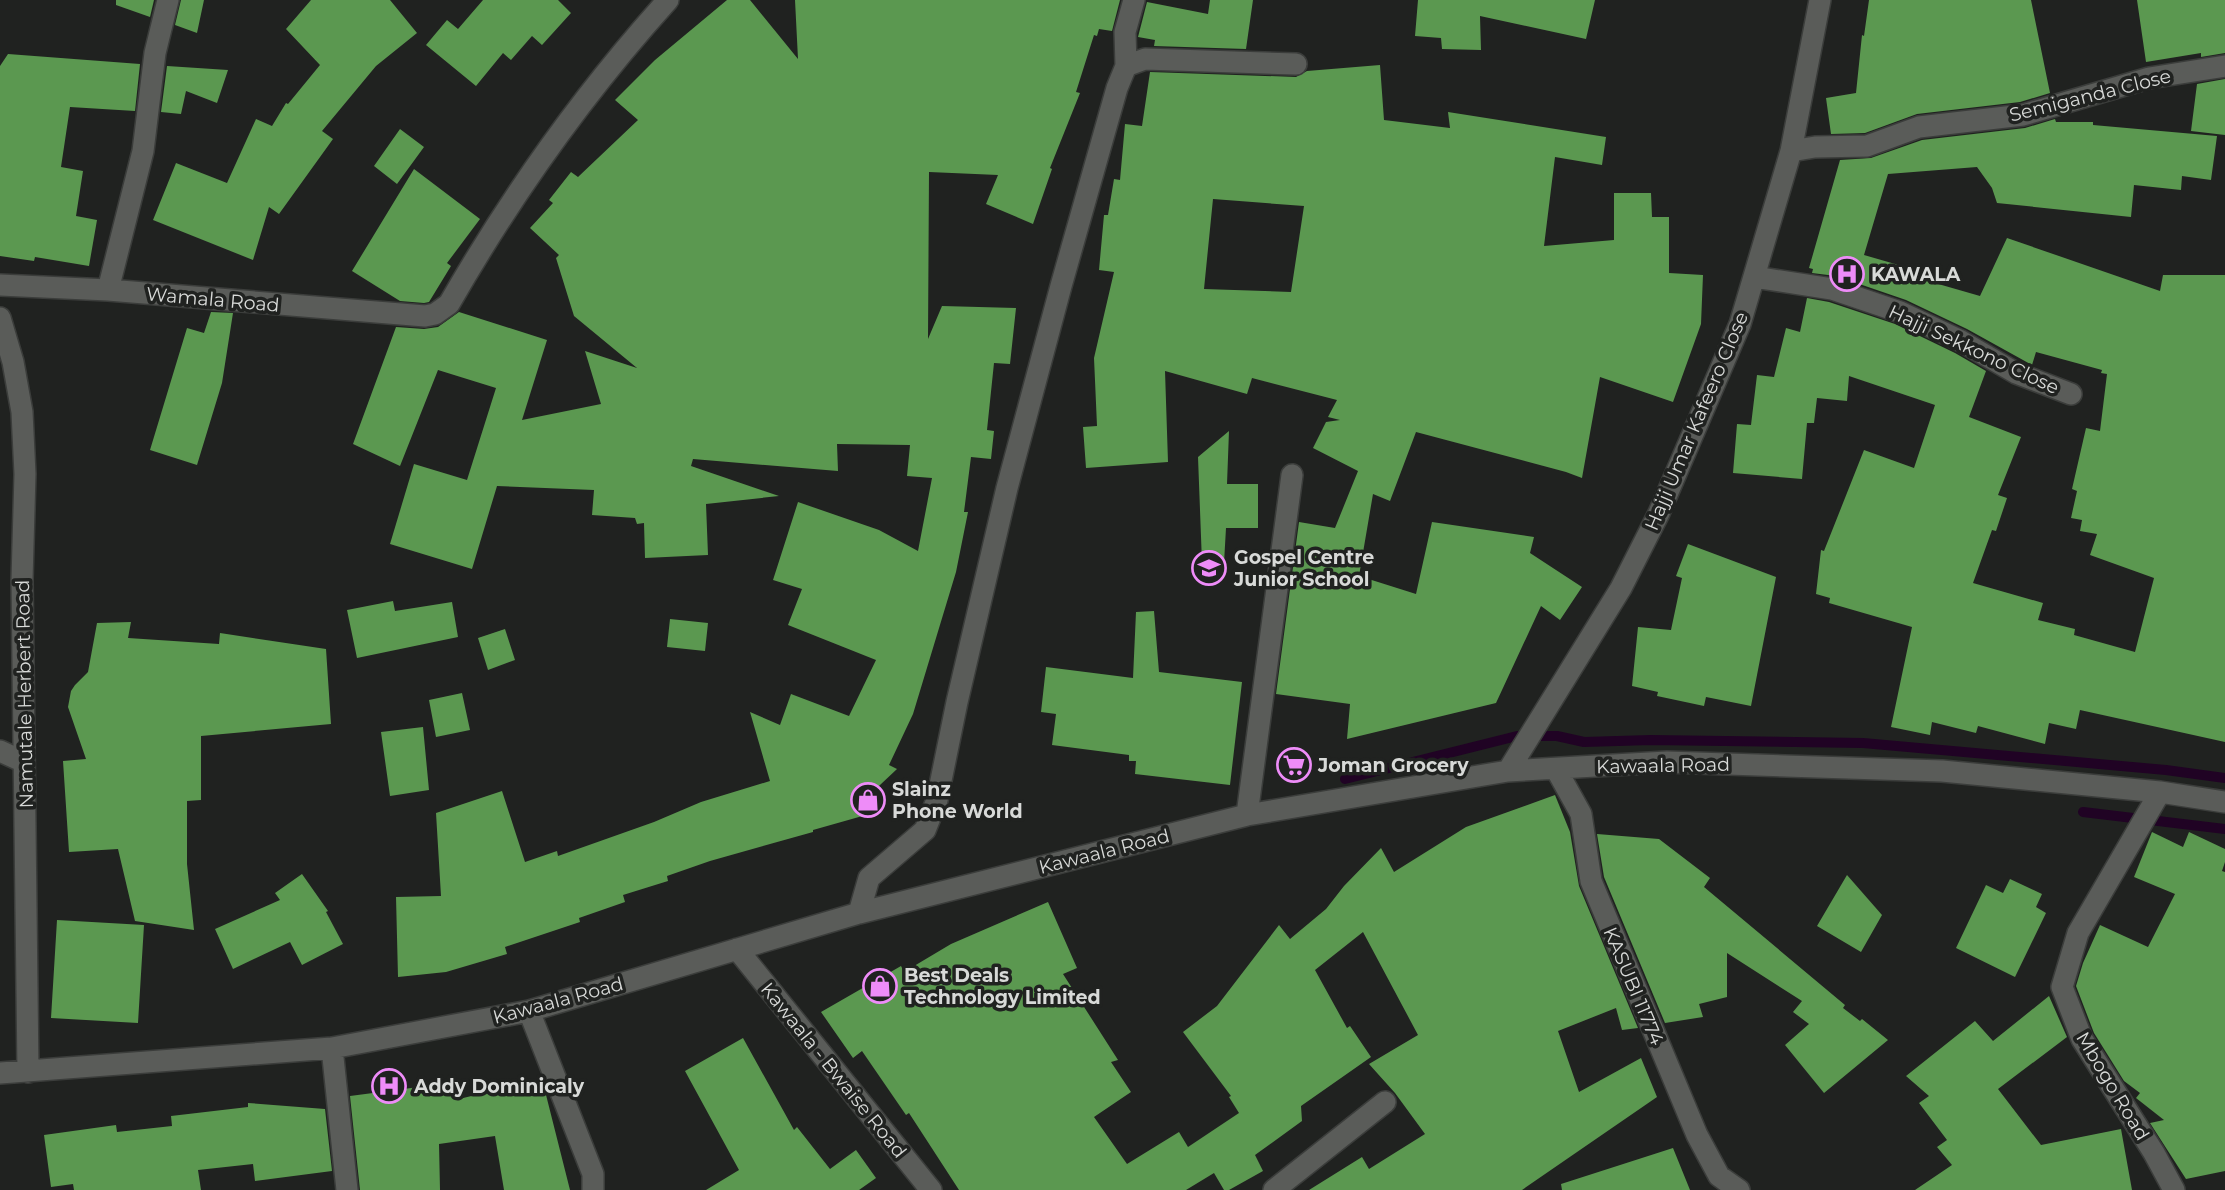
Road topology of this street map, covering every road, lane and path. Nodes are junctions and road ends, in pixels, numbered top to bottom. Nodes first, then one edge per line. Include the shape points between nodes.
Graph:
1 (169, 0) edge
2 (668, 0) edge
3 (1134, 0) edge
4 (1820, 0) edge
5 (1296, 64) dead end
6 (1126, 66) junction
7 (2225, 66) edge
8 (1791, 151) junction
9 (1754, 277) junction
10 (0, 285) edge
11 (108, 290) junction
12 (0, 318) edge
13 (2071, 394) dead end
14 (1292, 475) dead end
15 (0, 751) edge
16 (24, 762) junction
17 (1556, 769) junction
18 (1508, 771) junction
19 (2160, 792) junction
20 (2225, 802) edge
21 (1247, 815) junction
22 (859, 913) junction
23 (737, 949) junction
24 (528, 1012) junction
25 (332, 1048) junction
26 (28, 1072) junction
27 (0, 1073) edge
28 (1384, 1102) dead end
29 (347, 1190) edge
30 (593, 1190) edge
31 (932, 1190) edge
32 (1274, 1190) edge
33 (1740, 1190) edge
34 (2174, 1190) edge

1 - 11 street via 155,53 143,151
2 - 11 street, Wamala Road via 527,178 449,304 435,314
3 - 6 street via 1125,32
4 - 8 street, Hajji Umar Kafeero Close
5 - 6 street via 1145,59
6 - 22 street via 1060,286 1007,488 937,800 925,830 869,878
7 - 8 street, Semiganda Close via 2149,78 2023,115 1919,127 1867,146
8 - 9 street, Hajji Umar Kafeero Close
9 - 13 street, Hajji Sekkono Close via 1832,289 1900,312 2016,373
9 - 18 street, Hajji Umar Kafeero Close via 1740,324 1660,513 1621,588
10 - 11 street, Wamala Road
12 - 16 street, Namutale Herbert Road via 22,412
14 - 21 street
15 - 16 street
16 - 26 street, Namutale Herbert Road
17 - 18 street, Kawaala Road
17 - 19 street, Kawaala Road via 1667,762 1786,764 1942,771
17 - 33 street, KASUBI 11774 via 1581,814 1591,881 1697,1135 1719,1176
18 - 21 street, Kawaala Road
19 - 20 street, Kawaala Road
19 - 34 street, Mbogo Road via 2078,933 2062,987 2082,1040
21 - 22 street, Kawaala Road
22 - 23 street, Kawaala Road
23 - 24 street, Kawaala Road
23 - 31 street, Kawaala - Bwaise Road
24 - 25 street, Kawaala Road
24 - 30 street via 593,1174
25 - 26 street, Kawaala Road
25 - 29 street
26 - 27 street, Kawaala Road
28 - 32 street

